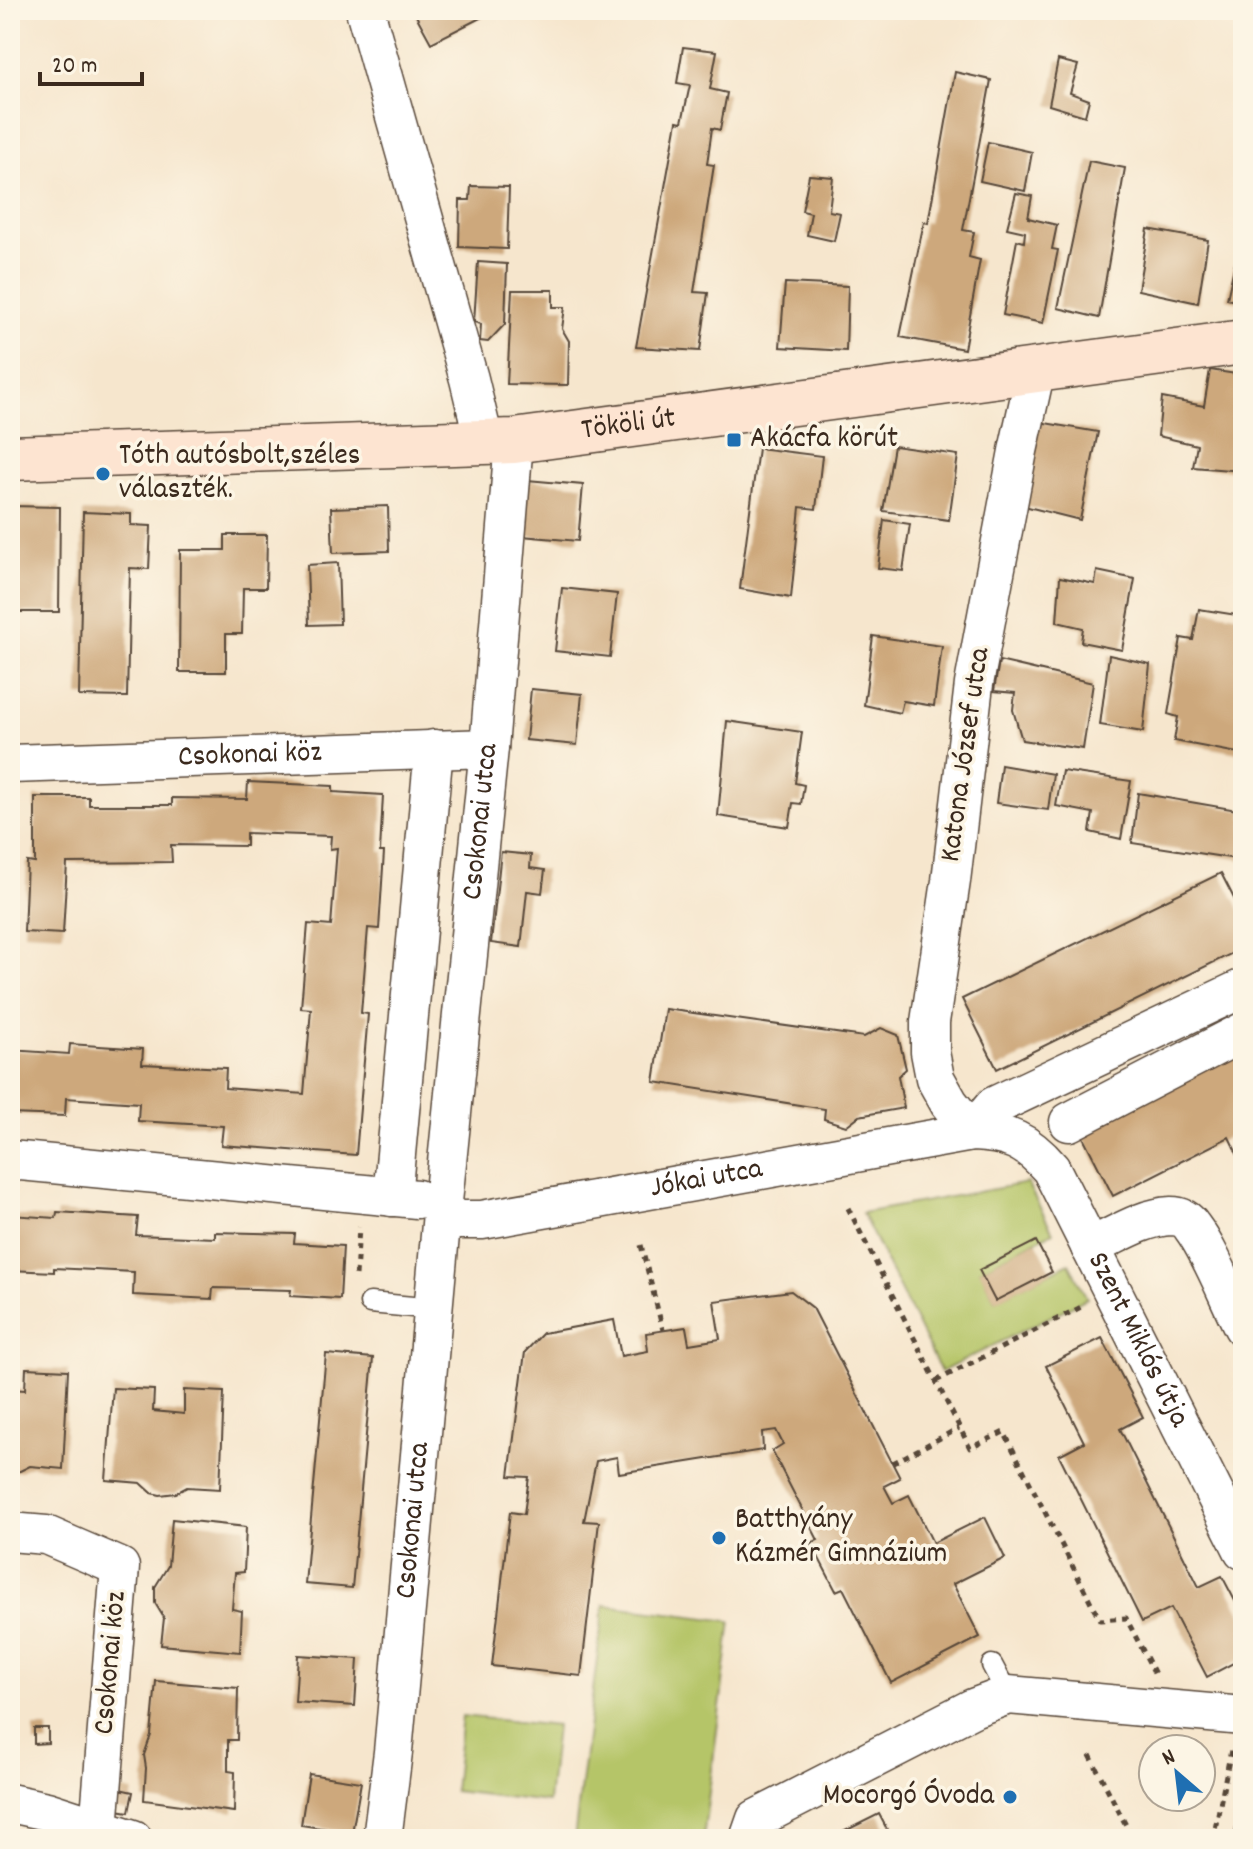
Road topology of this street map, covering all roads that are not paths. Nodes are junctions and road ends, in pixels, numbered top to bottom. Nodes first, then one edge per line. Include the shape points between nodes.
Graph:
1 (365, 10) edge
2 (1243, 342) edge
3 (1036, 369) junction
4 (499, 441) junction
5 (10, 458) edge
6 (489, 748) junction
7 (434, 749) junction
8 (10, 764) edge
9 (1243, 988) edge
10 (1243, 1032) edge
11 (1069, 1122) dead end
12 (972, 1132) junction
13 (10, 1160) edge
14 (392, 1197) junction
15 (442, 1211) junction
16 (1090, 1247) junction
17 (370, 1303) dead end
18 (434, 1309) junction
19 (1243, 1327) edge
20 (10, 1532) edge
21 (1243, 1550) edge
22 (1238, 1725) edge
23 (10, 1803) edge
24 (116, 1834) edge
25 (382, 1839) edge
26 (749, 1839) edge

1 - 4 street via 469,379
2 - 3 street, Tököli út
3 - 4 street, Tököli út
3 - 12 street, Katona József utca via 974,684 930,1022 935,1078
4 - 5 street, Tököli út
4 - 6 street, Csokonai utca
6 - 7 street, Csokonai köz
6 - 15 street, Csokonai utca
7 - 8 street, Csokonai köz
7 - 14 street
9 - 12 street via 994,1106
10 - 11 street
12 - 15 street, Jókai utca via 482,1220
12 - 16 street, Jókai utca via 1016,1139 1035,1150 1051,1169
13 - 14 street
14 - 15 street
15 - 18 street, Csokonai utca
16 - 19 street, Szent Miklós útja via 1146,1221 1182,1217 1200,1240
16 - 21 street, Szent Miklós útja
17 - 18 lane
18 - 25 street, Csokonai utca
20 - 24 street, Csokonai köz via 46,1535 120,1567
22 - 26 street via 1000,1680 973,1708 756,1819
23 - 24 street

